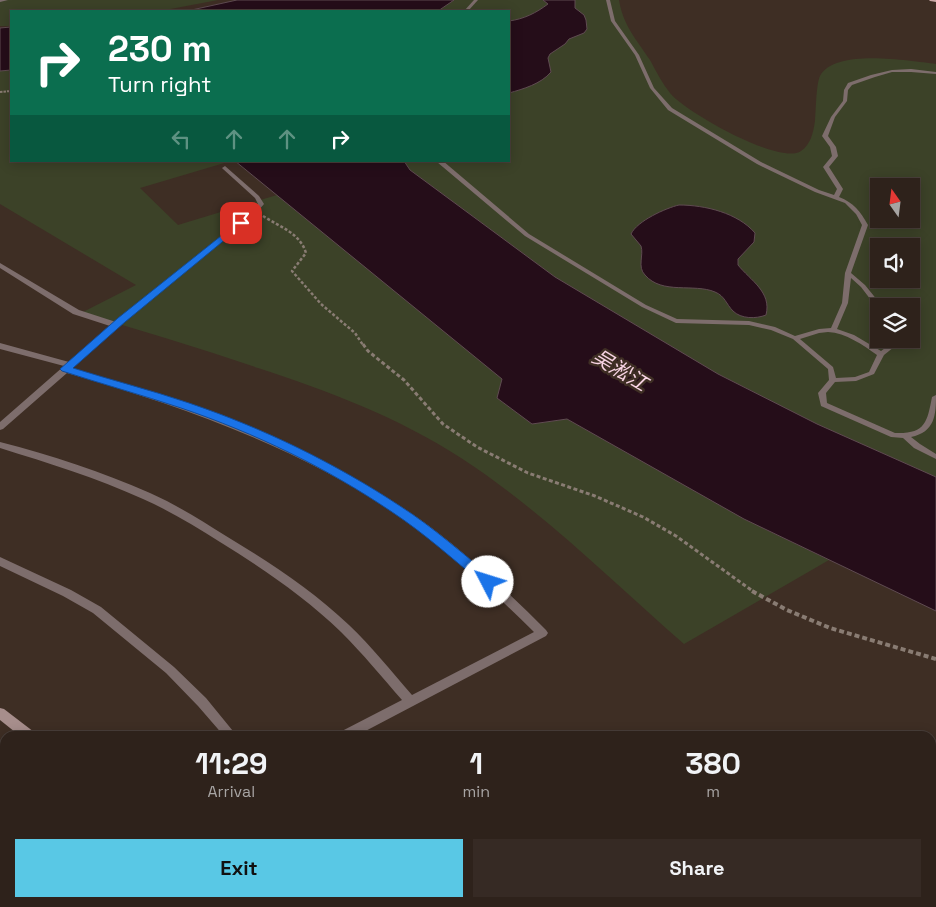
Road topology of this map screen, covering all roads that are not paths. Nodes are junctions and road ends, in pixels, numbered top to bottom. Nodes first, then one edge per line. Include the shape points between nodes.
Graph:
1 (6, 0) edge
2 (476, 0) edge
3 (608, 0) edge
4 (932, 0) edge
5 (936, 0) edge
6 (0, 1) edge
7 (467, 10) edge
8 (936, 73) edge
9 (439, 162) edge
10 (225, 168) dead end
11 (836, 197) junction
12 (0, 265) edge
13 (848, 273) junction
14 (872, 298) edge
15 (116, 325) junction
16 (833, 330) junction
17 (795, 338) junction
18 (0, 346) edge
19 (890, 348) edge
20 (881, 354) junction
21 (68, 367) junction
22 (833, 380) junction
23 (936, 397) edge
24 (0, 427) edge
25 (906, 436) junction
26 (0, 445) edge
27 (936, 457) edge
28 (0, 561) edge
29 (411, 702) junction
30 (0, 713) edge
31 (23, 731) edge
32 (227, 731) edge
33 (356, 731) edge

1 - 6 lane
2 - 7 lane
3 - 11 lane via 613,20 637,55 652,88 670,109 759,163
4 - 5 main road
8 - 11 lane via 893,69 850,84 845,101 825,136 833,147 834,156 826,166 840,189
9 - 17 lane via 527,235 644,306 676,320 749,323 773,328
10 - 15 lane via 261,202 256,210
11 - 13 lane via 847,202 865,225
12 - 15 street via 76,312
13 - 14 lane
13 - 16 lane via 845,303
15 - 21 street
16 - 17 lane
16 - 20 lane via 857,339
17 - 22 lane via 831,368
18 - 21 street
19 - 20 lane
20 - 22 lane via 872,373 856,379
21 - 24 street
21 - 29 street via 244,428 357,484 445,545 503,594 542,633
22 - 25 lane via 822,393 824,404 894,435
23 - 25 lane via 931,420 922,431
25 - 27 lane
26 - 29 street via 75,468 149,497 238,548 327,613 361,644
28 - 32 street via 97,610 170,670
29 - 33 street
30 - 31 street

